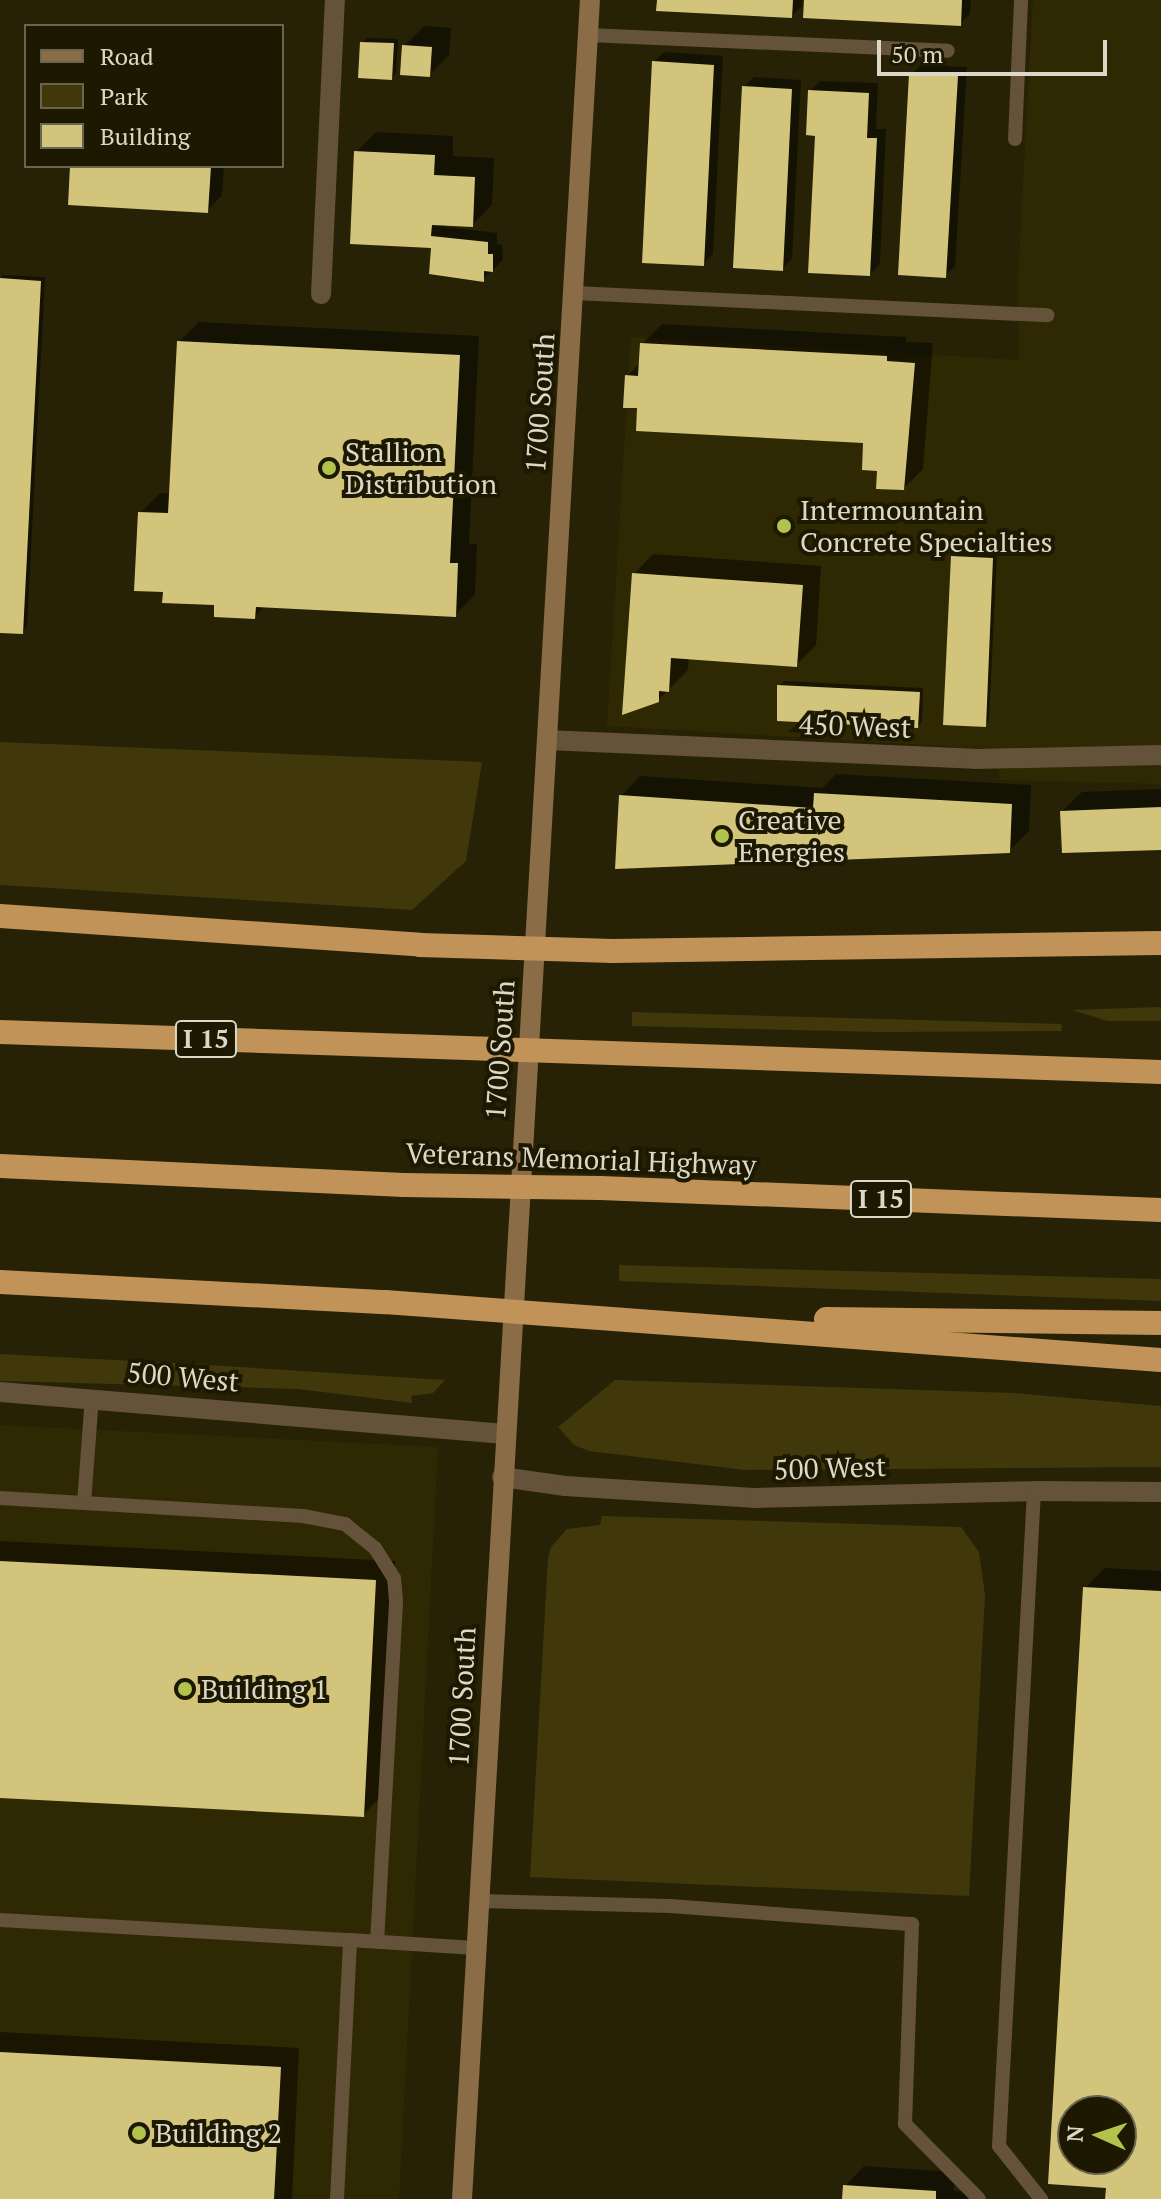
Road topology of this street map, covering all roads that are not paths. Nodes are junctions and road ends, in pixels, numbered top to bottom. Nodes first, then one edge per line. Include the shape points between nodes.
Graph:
1 (335, 0) edge
2 (590, 0) edge
3 (1021, 0) edge
4 (588, 35) junction
5 (948, 51) dead end
6 (1015, 139) dead end
7 (575, 293) junction
8 (321, 294) dead end
9 (1047, 315) dead end
10 (547, 740) junction
11 (1161, 755) edge
12 (0, 916) edge
13 (1161, 943) edge
14 (0, 1032) edge
15 (1161, 1072) edge
16 (0, 1166) edge
17 (1161, 1210) edge
18 (0, 1282) edge
19 (588, 1316) junction
20 (1161, 1323) edge
21 (1161, 1360) edge
22 (0, 1392) edge
23 (92, 1397) junction
24 (505, 1434) junction
25 (502, 1477) junction
26 (1034, 1491) junction
27 (1161, 1492) edge
28 (0, 1498) edge
29 (84, 1503) junction
30 (479, 1901) junction
31 (0, 1920) edge
32 (350, 1940) junction
33 (377, 1941) junction
34 (475, 1948) junction
35 (337, 2199) edge
36 (462, 2199) edge
37 (979, 2199) edge
38 (1041, 2199) edge

1 - 8 street
2 - 4 street, 1700 South
3 - 6 lane
4 - 5 lane
4 - 7 street, 1700 South
7 - 9 lane
7 - 10 street, 1700 South
10 - 11 street, 450 West via 975,759
10 - 24 street, 1700 South
12 - 13 highway via 420,945 613,951
14 - 15 highway, I 15
16 - 17 highway, Veterans Memorial Highway / I 15
18 - 19 highway
19 - 20 highway
19 - 21 highway
22 - 23 street, 500 West
23 - 24 street, 500 West
23 - 29 lane
24 - 25 street, 1700 South
25 - 26 street, 500 West via 754,1498
25 - 30 street, 1700 South
26 - 27 street, 500 West
26 - 38 lane via 999,2146
28 - 29 lane
29 - 33 lane via 303,1516 345,1524 375,1548 394,1578 396,1603
30 - 34 street, 1700 South
30 - 37 lane via 670,1906 912,1924 905,2124
31 - 32 lane
32 - 33 lane
32 - 35 lane
33 - 34 lane
34 - 36 street, 1700 South

